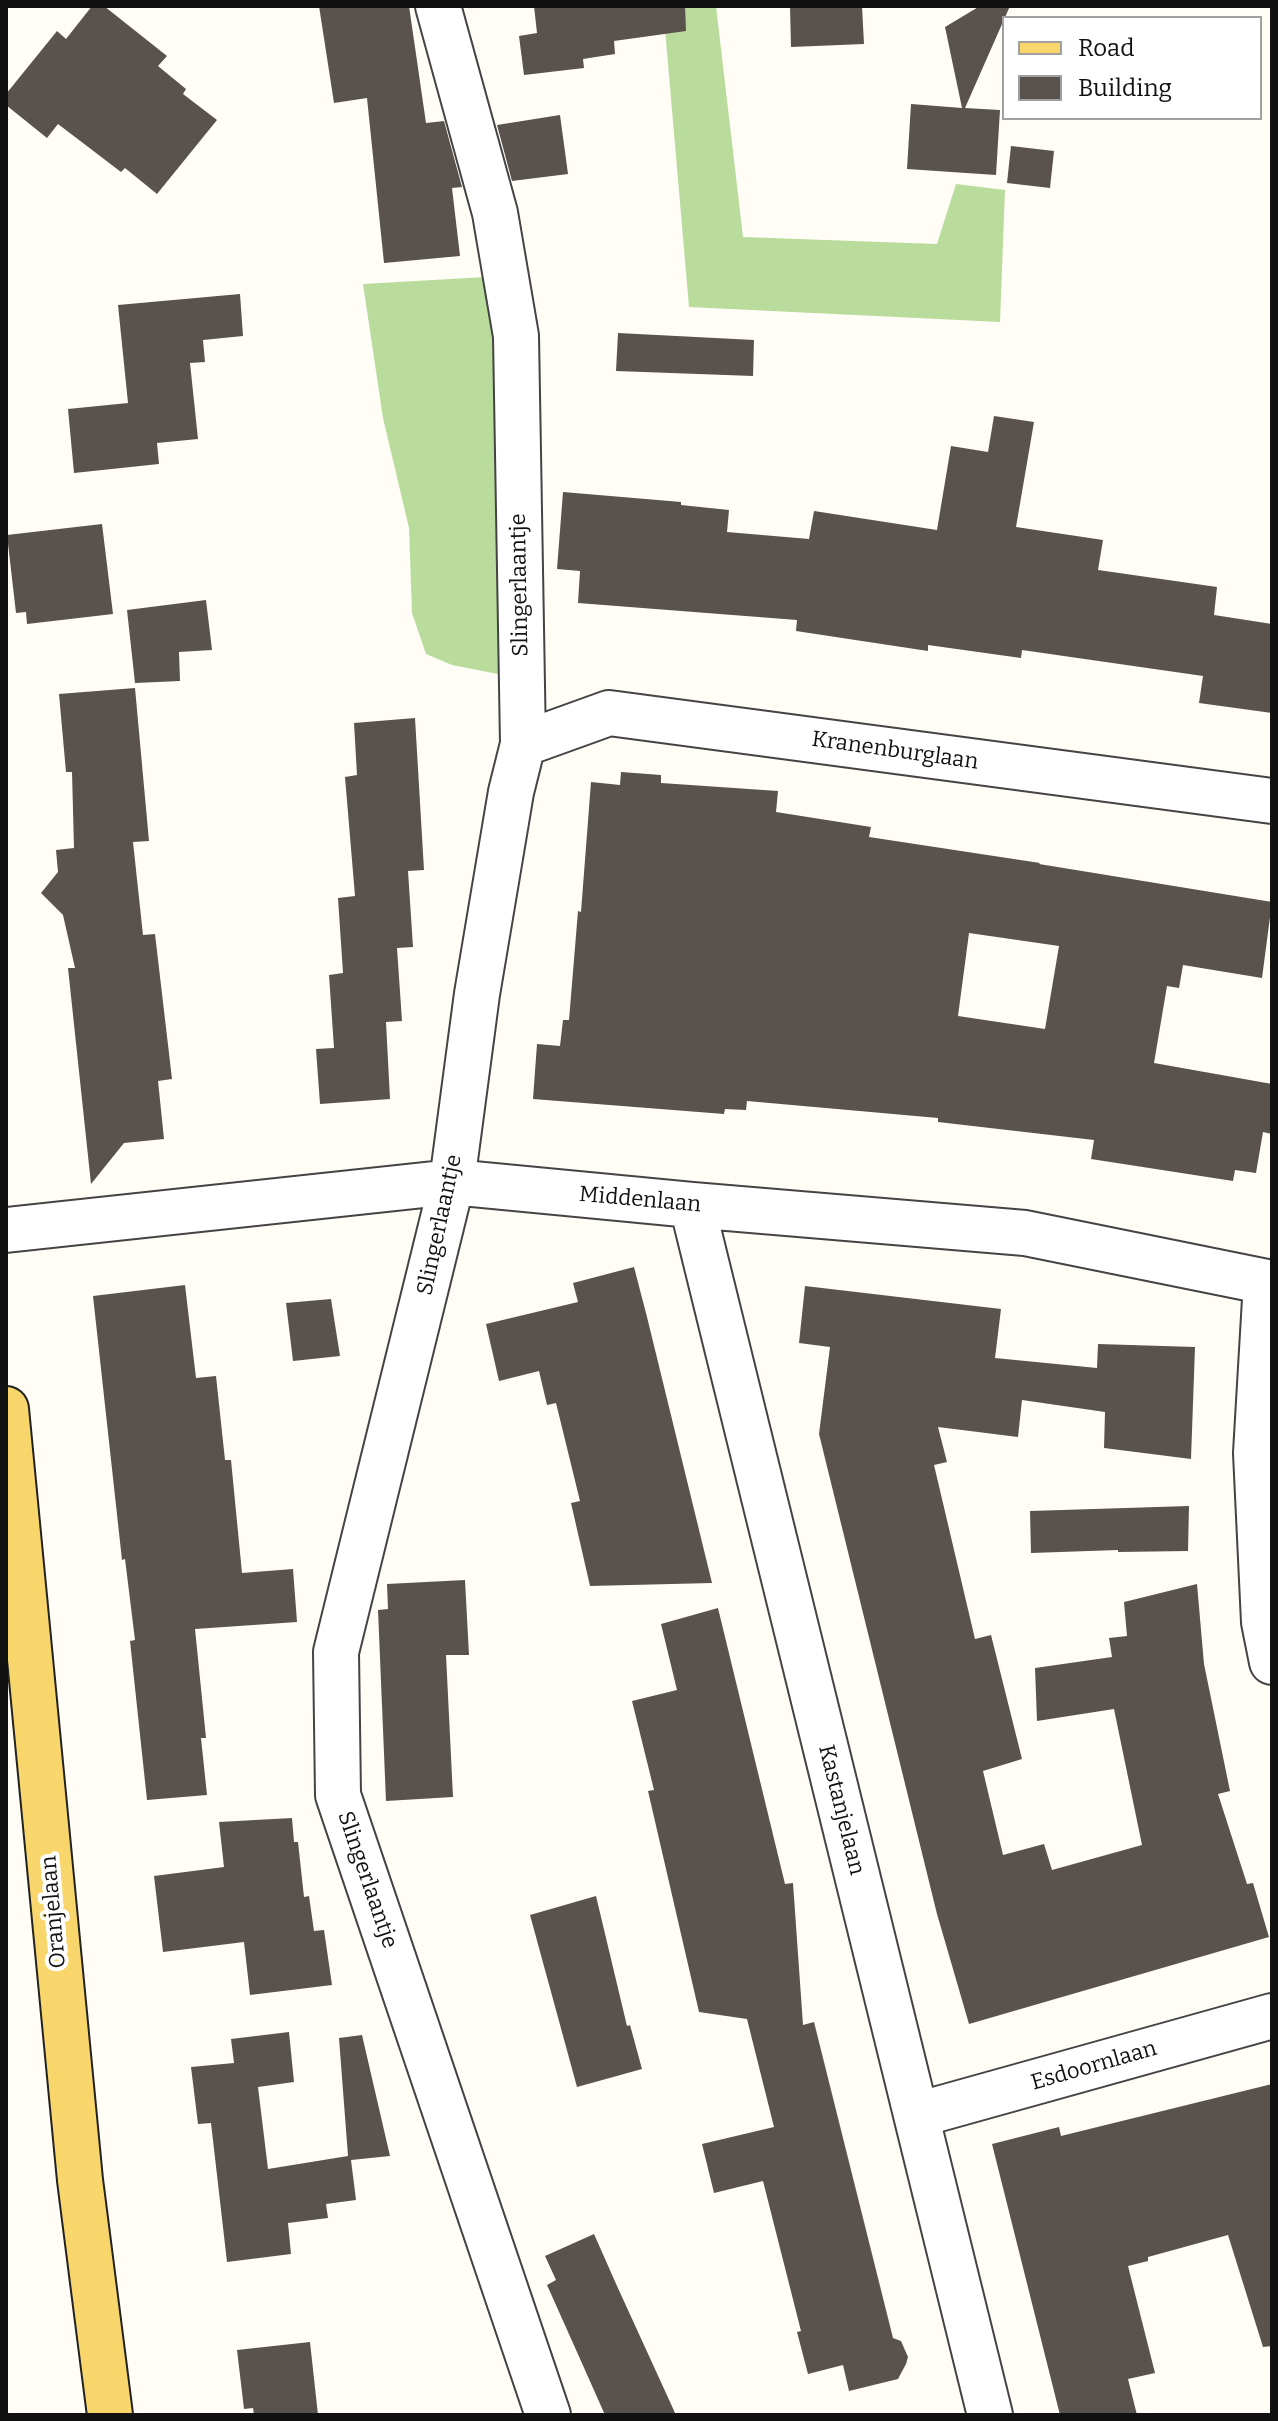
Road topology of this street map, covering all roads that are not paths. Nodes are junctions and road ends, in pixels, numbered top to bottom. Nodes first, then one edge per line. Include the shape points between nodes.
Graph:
1 (438, 6) edge
2 (523, 744) junction
3 (1272, 801) edge
4 (452, 1182) junction
5 (692, 1205) junction
6 (6, 1230) edge
7 (1269, 1282) edge
8 (6, 1409) edge
9 (1272, 1662) edge
10 (1272, 2016) edge
11 (917, 2115) junction
12 (110, 2415) edge
13 (548, 2415) edge
14 (990, 2415) edge

1 - 2 street, Slingerlaantje via 495,213 516,336
2 - 3 street, Kranenburglaan via 609,713
2 - 4 street, Slingerlaantje via 477,994
4 - 5 street, Middenlaan
4 - 6 street, Middenlaan
4 - 13 street, Slingerlaantje via 336,1652 338,1795
5 - 7 street, Middenlaan via 1025,1233
5 - 11 street, Kastanjelaan
7 - 9 street via 1256,1453 1264,1622
8 - 12 main road, Oranjelaan via 80,2180
10 - 11 street, Esdoornlaan
11 - 14 street, Kastanjelaan

